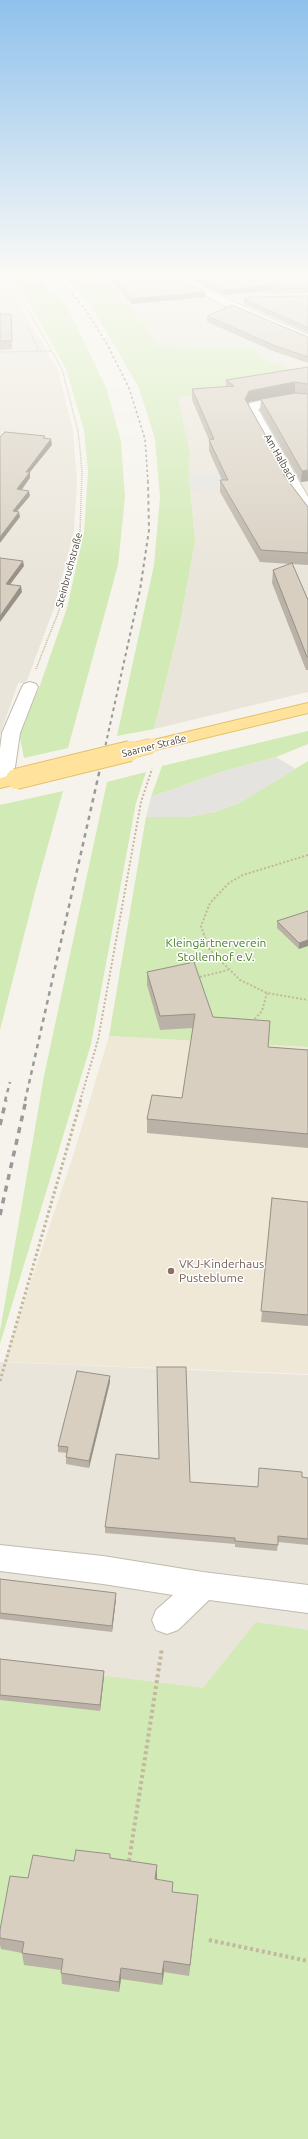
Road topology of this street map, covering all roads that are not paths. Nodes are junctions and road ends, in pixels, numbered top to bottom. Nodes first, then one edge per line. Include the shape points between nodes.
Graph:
1 (308, 400) edge
2 (304, 495) edge
3 (308, 509) edge
4 (30, 687) road end
5 (308, 708) edge
6 (8, 781) edge
7 (0, 1558) edge
8 (203, 1586) junction
9 (308, 1599) edge
10 (167, 1620) road end

1 - 2 street, Am Halbach via 295,398 268,402 252,409
2 - 3 street, Am Halbach
4 - 6 street via 11,734 5,774
5 - 6 main road, Saarner Straße, bridge
7 - 8 street via 103,1570
8 - 9 street
8 - 10 street

